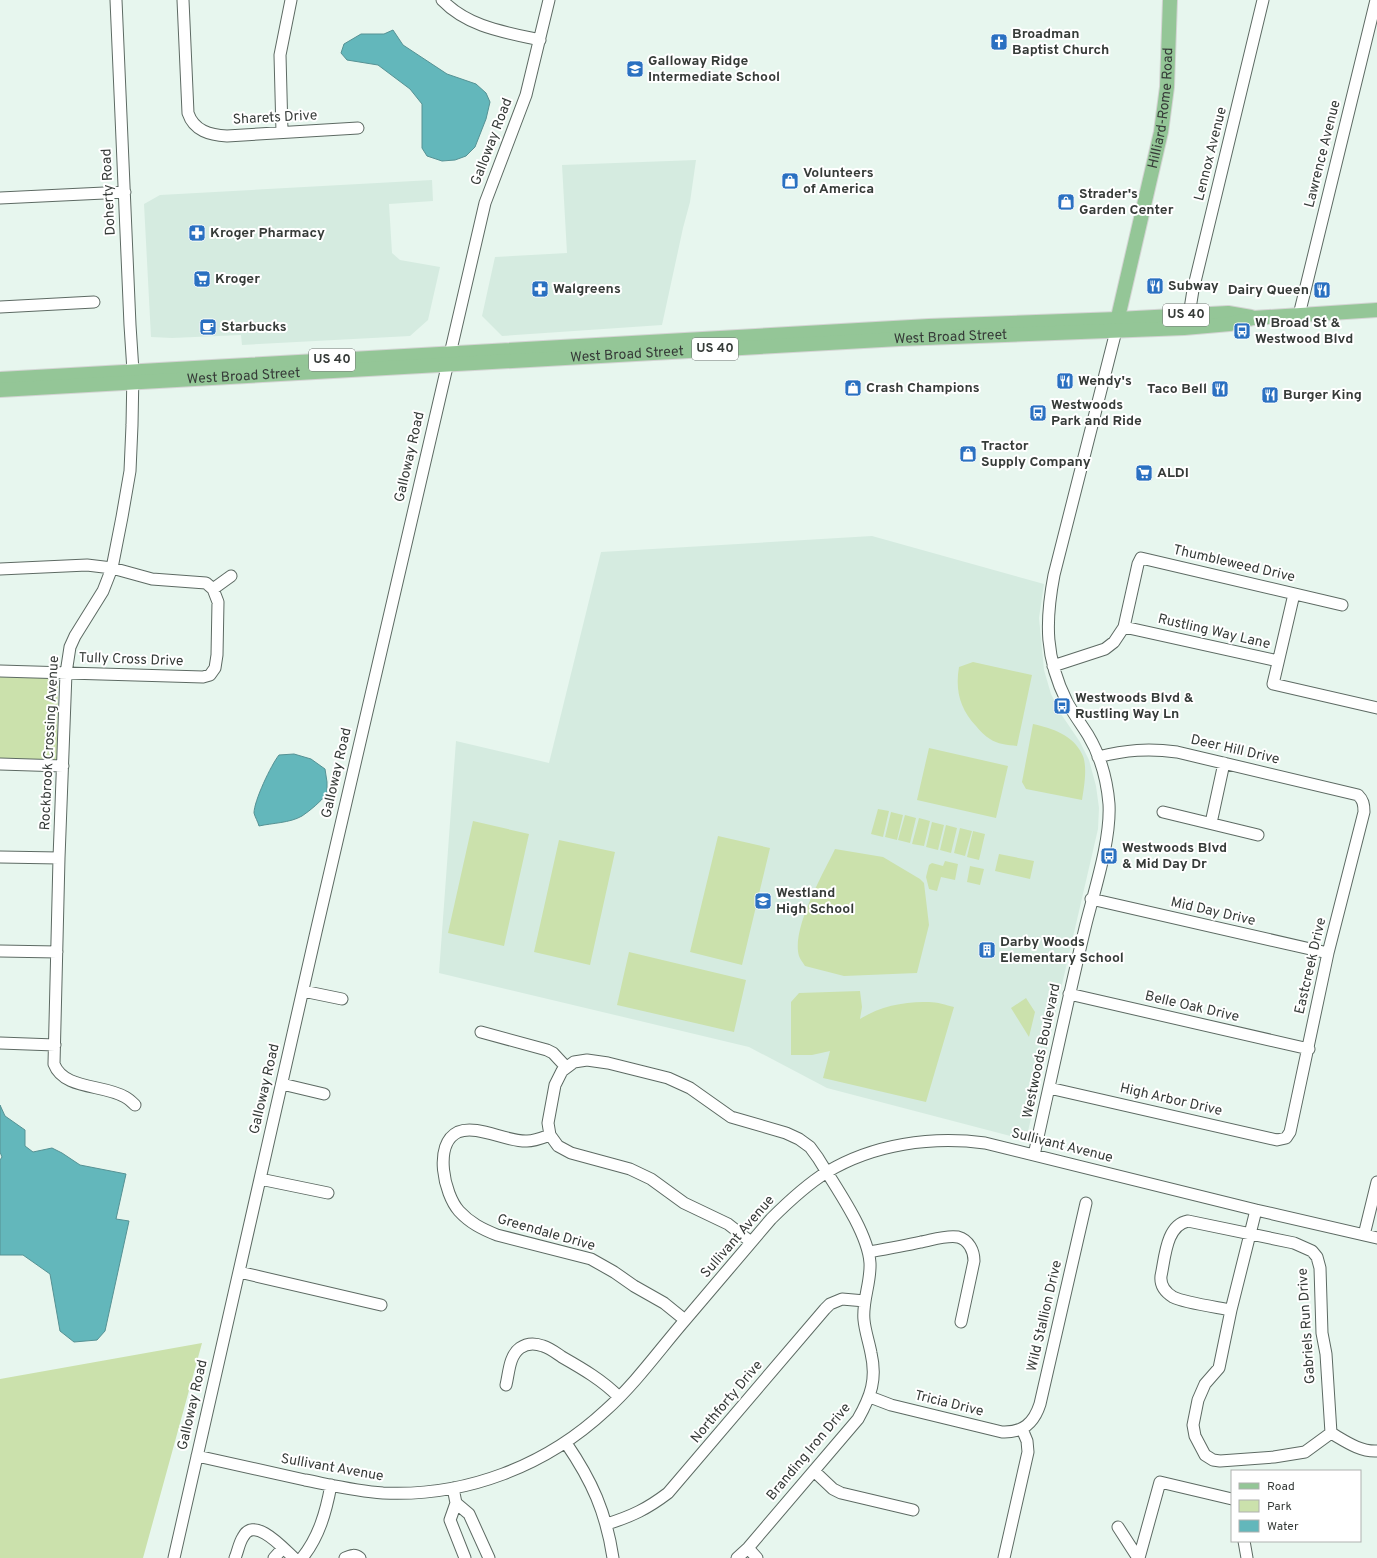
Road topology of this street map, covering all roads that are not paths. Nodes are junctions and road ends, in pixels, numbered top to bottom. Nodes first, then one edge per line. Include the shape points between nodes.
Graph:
1 (116, 0) edge
2 (183, 0) edge
3 (291, 0) edge
4 (442, 0) edge
5 (549, 0) edge
6 (1170, 0) edge
7 (1263, 0) edge
8 (1376, 0) edge
9 (540, 40) junction
10 (358, 128) dead end
11 (282, 132) junction
12 (125, 192) junction
13 (0, 198) edge
14 (94, 302) dead end
15 (0, 306) edge
16 (1377, 310) edge
17 (1188, 315) junction
18 (1299, 315) junction
19 (1253, 318) junction
20 (1117, 325) junction
21 (450, 359) junction
22 (134, 377) junction
23 (0, 379) edge
24 (0, 390) edge
25 (112, 568) junction
26 (0, 569) edge
27 (231, 576) dead end
28 (213, 589) junction
29 (1294, 594) junction
30 (1342, 605) dead end
31 (1124, 627) junction
32 (1278, 661) junction
33 (1053, 666) junction
34 (0, 671) edge
35 (66, 673) junction
36 (1377, 708) edge
37 (1098, 757) junction
38 (1224, 763) junction
39 (0, 764) edge
40 (63, 766) junction
41 (1362, 799) joint
42 (1163, 812) dead end
43 (1211, 823) junction
44 (1258, 835) dead end
45 (0, 857) edge
46 (59, 858) junction
47 (1092, 899) junction
48 (0, 951) edge
49 (57, 952) junction
50 (1328, 953) junction
51 (303, 991) junction
52 (1069, 994) junction
53 (342, 999) dead end
54 (481, 1032) dead end
55 (0, 1043) edge
56 (55, 1045) junction
57 (1309, 1049) junction
58 (566, 1067) junction
59 (282, 1084) junction
60 (1049, 1088) junction
61 (324, 1094) dead end
62 (135, 1105) dead end
63 (550, 1135) junction
64 (1286, 1138) joint
65 (1034, 1155) junction
66 (826, 1172) junction
67 (260, 1179) junction
68 (1377, 1182) edge
69 (328, 1194) dead end
70 (1086, 1203) dead end
71 (1256, 1210) junction
72 (1250, 1234) junction
73 (1364, 1235) junction
74 (1377, 1238) edge
75 (751, 1242) junction
76 (869, 1252) junction
77 (239, 1272) junction
78 (865, 1301) junction
79 (381, 1305) dead end
80 (1231, 1310) junction
81 (685, 1320) junction
82 (961, 1322) dead end
83 (506, 1385) dead end
84 (619, 1397) junction
85 (870, 1397) junction
86 (1022, 1429) junction
87 (1331, 1434) junction
88 (566, 1443) junction
89 (1377, 1451) edge
90 (197, 1456) junction
91 (814, 1471) junction
92 (331, 1485) junction
93 (453, 1488) junction
94 (1231, 1499) edge
95 (456, 1503) junction
96 (913, 1510) dead end
97 (607, 1524) junction
98 (1118, 1527) dead end
99 (1244, 1542) edge
100 (283, 1548) junction
101 (748, 1548) junction
102 (174, 1558) edge
103 (235, 1558) edge
104 (274, 1558) edge
105 (294, 1558) edge
106 (302, 1558) edge
107 (345, 1558) edge
108 (360, 1558) edge
109 (466, 1558) edge
110 (489, 1558) edge
111 (613, 1558) edge
112 (737, 1558) edge
113 (758, 1558) edge
114 (1004, 1558) edge
115 (1139, 1558) edge
116 (1247, 1558) edge

1 - 12 street, Doherty Road
2 - 11 street, Sharets Drive via 188,113 196,126 204,132 218,135
3 - 11 street via 280,55
4 - 9 street via 457,14 486,27
5 - 9 street, Galloway Road
6 - 20 main road, Hilliard-Rome Road via 1167,87 1162,132
7 - 17 street, Lennox Avenue
8 - 18 street, Lawrence Avenue
9 - 21 street, Galloway Road via 526,95 485,203
10 - 11 street, Sharets Drive
12 - 13 street
12 - 22 street, Doherty Road
14 - 15 street
16 - 18 main road, West Broad Street / US 40
17 - 19 main road, West Broad Street / US 40 via 1228,313
17 - 20 main road, West Broad Street / US 40
18 - 19 main road, West Broad Street / US 40
19 - 20 main road, West Broad Street / US 40 via 1230,324
20 - 21 main road, West Broad Street / US 40 via 899,339
20 - 33 street, Westwoods Boulevard via 1050,595 1047,628
21 - 22 main road, West Broad Street / US 40
21 - 51 street, Galloway Road
22 - 23 main road, West Broad Street / US 40
22 - 24 main road, West Broad Street / US 40
22 - 25 street, Rockbrook Crossing Avenue via 130,471
25 - 26 street via 87,565
25 - 28 street via 152,580 206,583
25 - 35 street, Rockbrook Crossing Avenue via 103,591 74,636
27 - 28 street
28 - 35 street, Tully Cross Drive via 218,602 217,654 213,673 210,675 203,677
29 - 30 street, Thumbleweed Drive
29 - 31 street, Thumbleweed Drive via 1143,558 1139,560
29 - 32 street
31 - 32 street, Rustling Way Lane
31 - 33 street via 1114,642 1105,649
32 - 36 street, Rustling Way Lane via 1273,684
33 - 37 street, Westwoods Boulevard via 1067,701
34 - 35 street, Tully Cross Drive
35 - 40 street, Rockbrook Crossing Avenue
37 - 38 street, Deer Hill Drive via 1156,749
37 - 47 street, Westwoods Boulevard via 1108,793 1109,819 1105,848
38 - 41 street, Deer Hill Drive via 1346,791
38 - 43 street
39 - 40 street
40 - 46 street, Rockbrook Crossing Avenue
41 - 50 street, Eastcreek Drive via 1364,812
42 - 43 street
43 - 44 street
45 - 46 street
46 - 49 street, Rockbrook Crossing Avenue
47 - 50 street, Mid Day Drive
47 - 52 street, Westwoods Boulevard
48 - 49 street
49 - 56 street, Rockbrook Crossing Avenue
50 - 57 street, Eastcreek Drive
51 - 53 street
51 - 59 street, Galloway Road
52 - 57 street, Belle Oak Drive
52 - 60 street, Westwoods Boulevard
54 - 58 street via 547,1050
55 - 56 street
56 - 62 street, Rockbrook Crossing Avenue via 56,1071 67,1080 125,1097
57 - 64 street, Eastcreek Drive via 1290,1132
58 - 63 street via 555,1085 548,1116
58 - 66 street, Branding Iron Drive via 580,1060 599,1062 679,1082 731,1117 799,1139 810,1147
59 - 61 street
59 - 67 street, Galloway Road
60 - 64 street, High Arbor Drive via 1277,1140
60 - 65 street, Westwoods Boulevard
63 - 75 street via 558,1146 570,1153 630,1169 651,1179 684,1203 728,1224
63 - 81 street, Greendale Drive via 527,1141 474,1130 459,1131 453,1135 445,1145 444,1168 446,1184 458,1210 470,1222 497,1235 591,1259 664,1303
65 - 66 street, Sullivant Avenue via 967,1141 914,1142 864,1155
65 - 71 street, Sullivant Avenue
66 - 75 street, Sullivant Avenue via 788,1203
66 - 76 street, Branding Iron Drive via 861,1230
67 - 69 street
67 - 77 street, Galloway Road
68 - 73 street
70 - 86 street, Wild Stallion Drive via 1040,1404 1032,1421
71 - 72 street
71 - 73 street, Sullivant Avenue
72 - 80 street
72 - 80 street via 1188,1221 1172,1231 1169,1241 1160,1282 1167,1292 1173,1297
72 - 87 street, Gabriels Run Drive via 1294,1243 1312,1251 1317,1257 1320,1268 1322,1333 1326,1354
73 - 74 street, Sullivant Avenue
75 - 81 street, Sullivant Avenue
76 - 78 street, Branding Iron Drive via 870,1275
76 - 82 street via 944,1238 963,1239 972,1248 974,1261
77 - 79 street
77 - 90 street, Galloway Road
78 - 85 street, Branding Iron Drive via 865,1328 874,1367
78 - 97 street, Northforty Drive via 842,1299 830,1304 668,1493 632,1516
80 - 87 street via 1219,1368 1205,1384 1198,1400 1193,1425 1195,1436 1205,1455 1220,1461 1305,1452
81 - 84 street, Sullivant Avenue
83 - 84 street via 514,1354 523,1346 534,1344 544,1346 589,1373 606,1384
84 - 88 street, Sullivant Avenue
85 - 86 street, Tricia Drive via 891,1405 1002,1432
85 - 91 street, Branding Iron Drive via 858,1419
86 - 114 street via 1028,1452
87 - 89 street via 1352,1446
88 - 93 street, Sullivant Avenue via 510,1472
88 - 97 street via 592,1487
90 - 92 street, Sullivant Avenue
90 - 102 street, Galloway Road
91 - 96 street via 841,1493
91 - 101 street, Branding Iron Drive
92 - 93 street, Sullivant Avenue via 359,1491 397,1493
92 - 106 street via 317,1534
93 - 95 street
94 - 115 street via 1160,1482
95 - 109 street via 450,1520
95 - 110 street via 469,1514
97 - 111 street
98 - 115 street
99 - 116 street
100 - 103 street via 267,1534 259,1530 250,1531 242,1537
100 - 104 street
100 - 105 street
101 - 112 street, Branding Iron Drive
101 - 113 street
107 - 108 street via 352,1555

